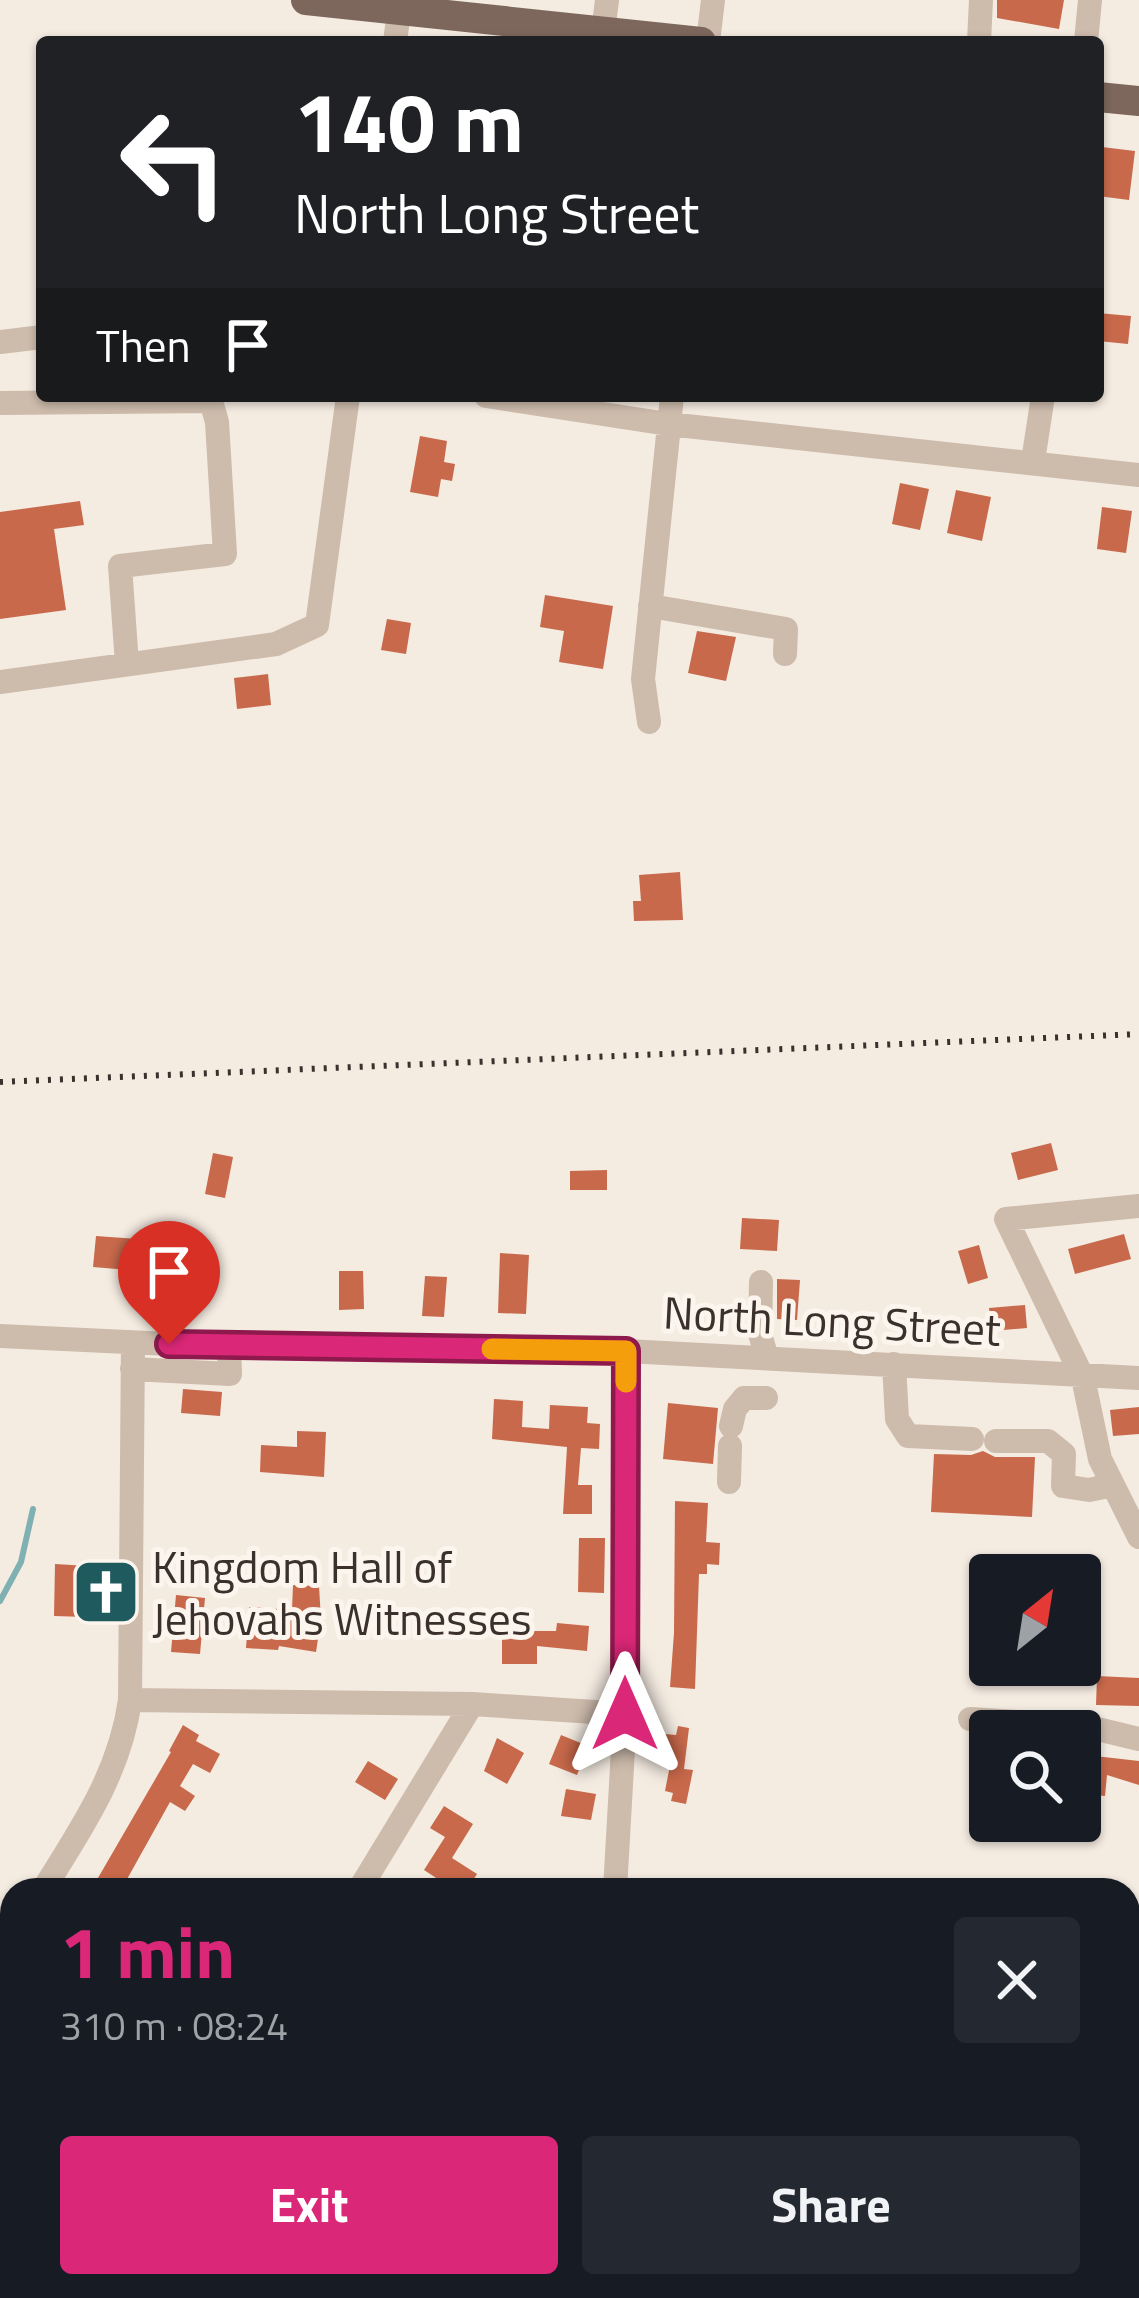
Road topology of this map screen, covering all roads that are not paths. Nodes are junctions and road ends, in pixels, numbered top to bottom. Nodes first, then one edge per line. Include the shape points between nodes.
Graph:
1 (306, 0) edge
2 (607, 0) edge
3 (713, 0) edge
4 (981, 0) edge
5 (1090, 0) edge
6 (357, 3) edge
7 (435, 7) edge
8 (540, 13) edge
9 (397, 27) edge
10 (603, 32) junction
11 (644, 36) edge
12 (706, 36) edge
13 (979, 36) edge
14 (1087, 36) edge
15 (1104, 98) edge
16 (1139, 101) edge
17 (36, 338) edge
18 (0, 342) edge
19 (106, 402) edge
20 (211, 402) edge
21 (347, 402) edge
22 (546, 402) edge
23 (671, 402) edge
24 (1042, 402) edge
25 (0, 403) edge
26 (668, 424) junction
27 (1033, 461) junction
28 (1139, 475) edge
29 (650, 606) junction
30 (785, 653) dead end
31 (127, 664) junction
32 (0, 682) edge
33 (649, 722) dead end
34 (1139, 1206) edge
35 (760, 1282) dead end
36 (0, 1336) edge
37 (133, 1343) junction
38 (169, 1344) junction
39 (229, 1345) junction
40 (626, 1351) junction
41 (767, 1358) junction
42 (894, 1364) junction
43 (132, 1369) junction
44 (170, 1371) junction
45 (1083, 1378) junction
46 (1139, 1378) edge
47 (169, 1397) dead end
48 (766, 1398) dead end
49 (729, 1482) dead end
50 (1113, 1485) junction
51 (1139, 1537) edge
52 (130, 1700) junction
53 (472, 1704) junction
54 (625, 1714) junction
55 (1101, 1730) edge
56 (1139, 1739) edge
57 (50, 1878) edge
58 (366, 1878) edge
59 (616, 1878) edge

1 - 6 main road
2 - 10 street
3 - 12 street
4 - 13 street
5 - 14 street
6 - 9 main road
7 - 8 main road
7 - 9 main road
8 - 10 main road
10 - 11 main road
15 - 16 main road
17 - 18 street
19 - 25 street
20 - 31 street via 225,554 120,566
21 - 31 street via 316,625 277,644
22 - 26 street
23 - 26 street
24 - 27 street
26 - 27 street
26 - 29 street
27 - 28 street
29 - 30 street via 786,629
29 - 33 street via 643,679
31 - 32 street
34 - 45 street via 1006,1220
35 - 41 street
36 - 37 street, North Long Street
37 - 38 street, North Long Street
37 - 43 street
38 - 39 street, North Long Street
38 - 44 street
39 - 40 street, North Long Street
39 - 44 street via 230,1374
40 - 41 street, North Long Street
40 - 54 street
41 - 42 street, North Long Street
42 - 45 street, North Long Street
42 - 50 street via 897,1419 908,1436 1048,1441 1064,1454 1063,1486
43 - 44 street
43 - 52 street
44 - 47 street
45 - 46 street, North Long Street
45 - 50 street
48 - 49 street via 744,1398 735,1409
50 - 51 street
52 - 53 street
52 - 57 street via 124,1742 96,1805
53 - 54 street
53 - 58 street
54 - 59 street
55 - 56 street

